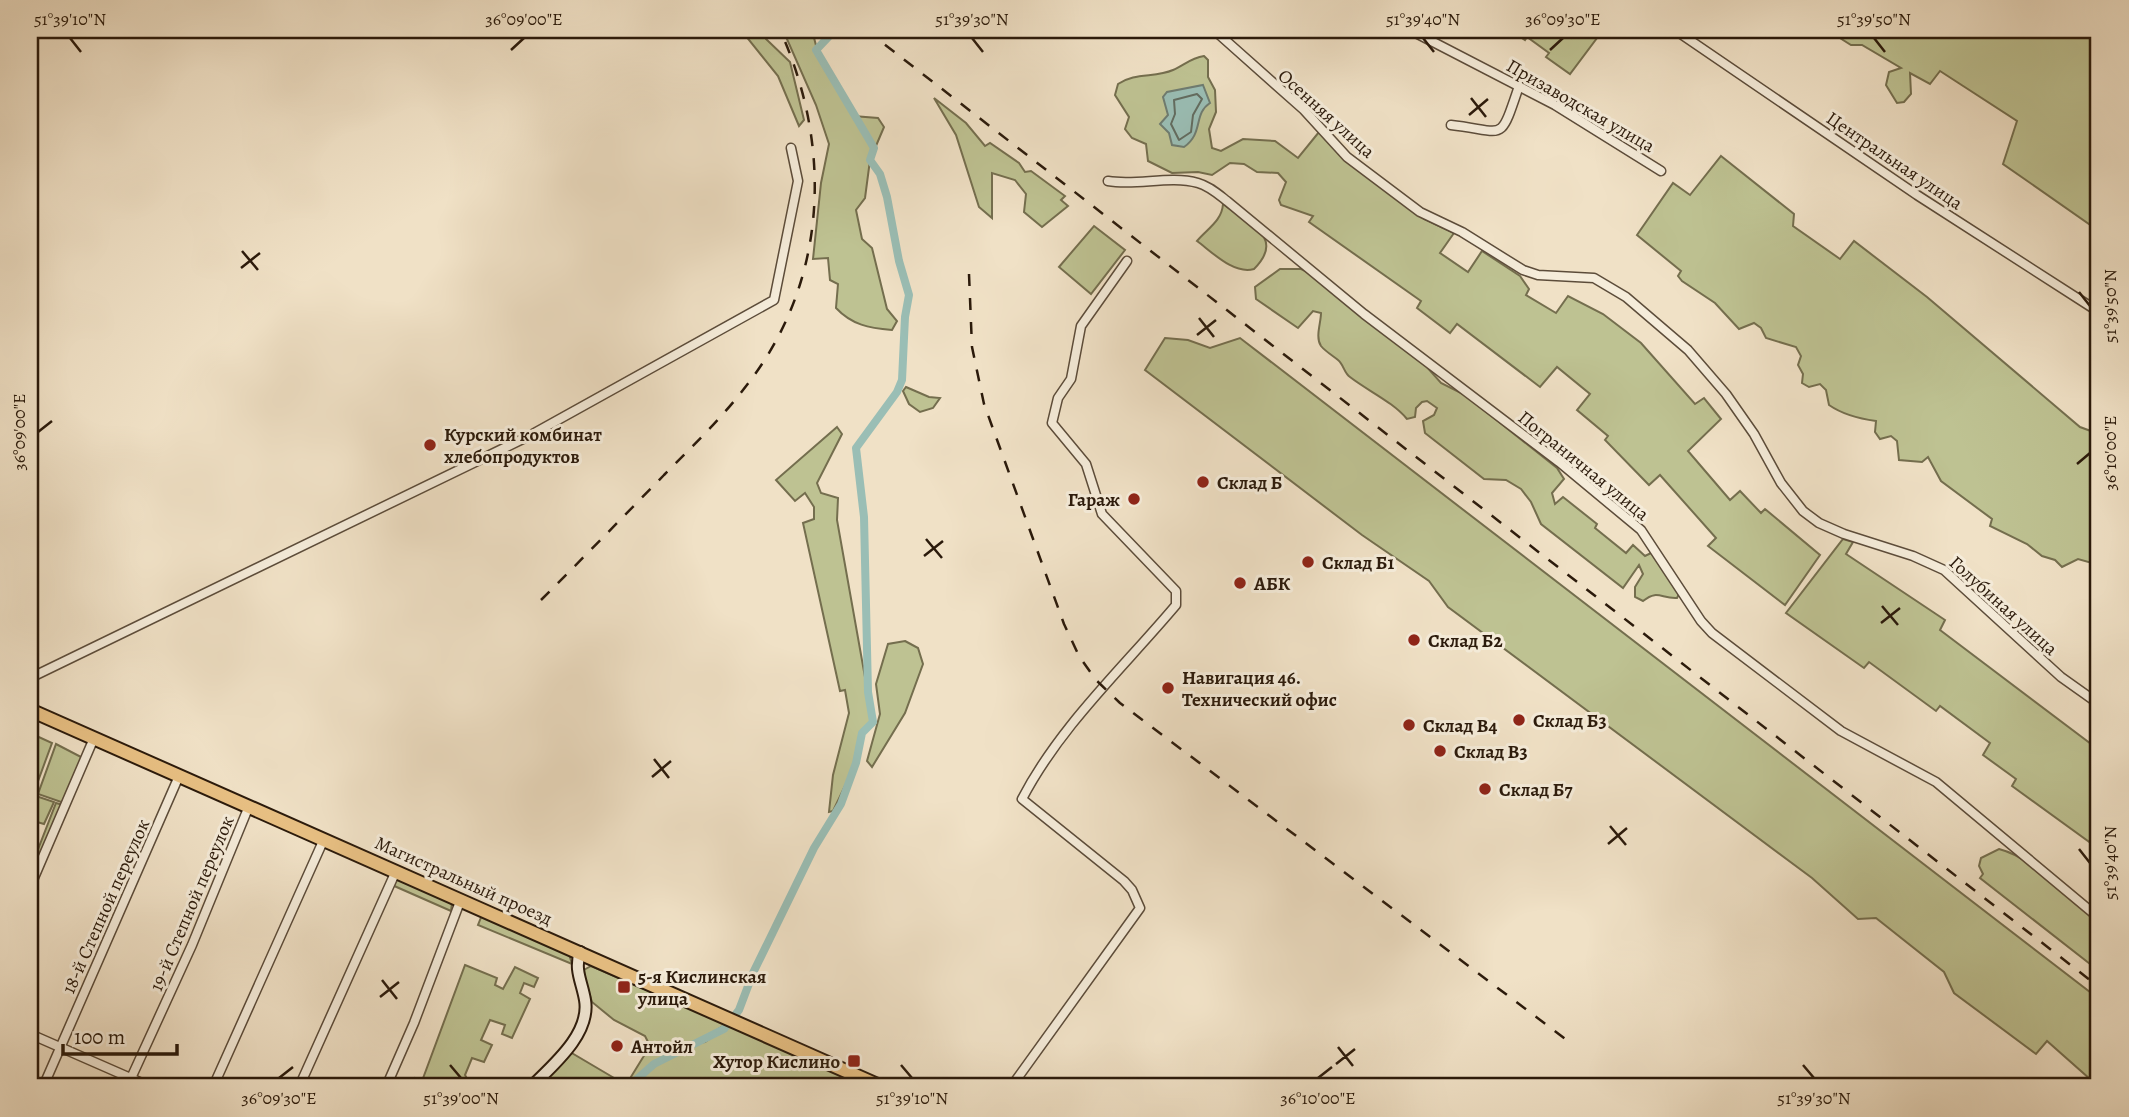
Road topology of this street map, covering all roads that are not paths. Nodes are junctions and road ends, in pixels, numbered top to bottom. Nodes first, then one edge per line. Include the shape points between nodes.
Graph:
1 (1214, 30) edge
2 (1409, 30) edge
3 (1675, 30) edge
4 (1519, 86) junction
5 (1451, 125) dead end
6 (791, 148) dead end
7 (1661, 171) dead end
8 (1108, 181) dead end
9 (1462, 232) joint
10 (1127, 261) dead end
11 (2099, 312) edge
12 (30, 678) edge
13 (2099, 704) edge
14 (30, 710) edge
15 (94, 738) junction
16 (179, 776) junction
17 (249, 806) junction
18 (324, 839) junction
19 (396, 871) junction
20 (30, 887) edge
21 (461, 900) junction
22 (2099, 918) edge
23 (580, 951) junction
24 (30, 1034) edge
25 (60, 1047) junction
26 (131, 1078) junction
27 (43, 1087) edge
28 (127, 1087) edge
29 (151, 1087) edge
30 (213, 1087) edge
31 (299, 1087) edge
32 (386, 1087) edge
33 (531, 1087) edge
34 (882, 1087) edge
35 (1011, 1087) edge

1 - 9 street, Осенняя улица via 1304,110 1347,157 1420,212
2 - 4 street, Призаводская улица
3 - 11 street, Центральная улица
4 - 5 street via 1500,131
4 - 7 street, Призаводская улица
6 - 12 street via 799,181 774,300 529,436
8 - 22 street, Пограничная улица via 1192,182 1227,201 1641,530 1712,633 1841,731 1936,782
9 - 13 street, Голубиная улица via 1523,270 1594,278 1626,297 1671,334 1720,386 1803,512 1844,534 1913,555 1944,570 2061,677
10 - 35 street via 1081,326 1071,379 1058,398 1052,422 1086,464 1102,514 1176,591 1177,606 1077,719 1022,799 1124,881 1140,908
14 - 15 main road, Магистральный проезд
15 - 16 main road, Магистральный проезд
15 - 20 street
16 - 17 main road, Магистральный проезд
16 - 25 street, 18-й Степной переулок
17 - 18 main road, Магистральный проезд
17 - 26 street, 19-й Степной переулок
18 - 19 main road, Магистральный проезд
18 - 30 street
19 - 21 main road, Магистральный проезд
19 - 31 street
21 - 23 main road, Магистральный проезд
21 - 32 street
23 - 33 street via 577,974 585,1000 584,1020 564,1052
23 - 34 main road, Магистральный проезд
24 - 25 street
25 - 26 street
25 - 27 street, 18-й Степной переулок
26 - 28 street, 19-й Степной переулок
26 - 29 street

